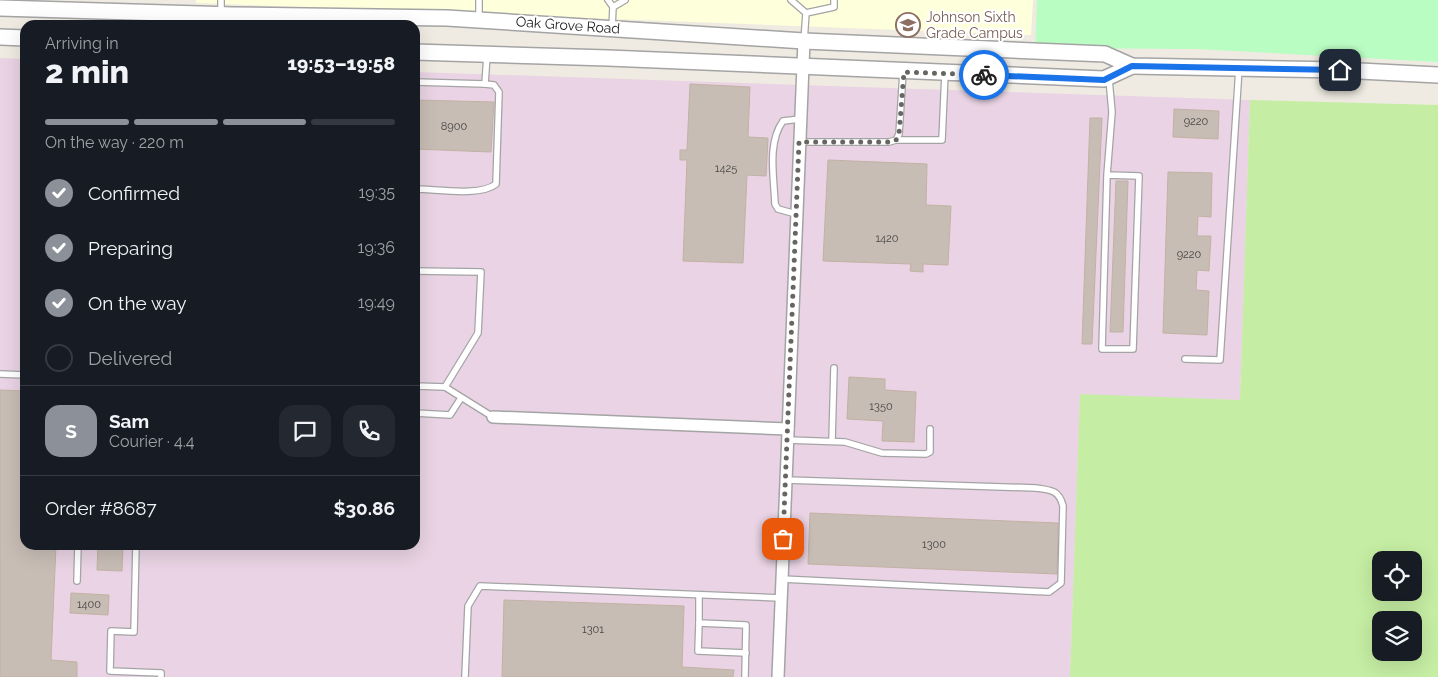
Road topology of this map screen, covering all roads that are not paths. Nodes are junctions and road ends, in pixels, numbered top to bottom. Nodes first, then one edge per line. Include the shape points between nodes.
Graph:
1 (479, 0) edge
2 (608, 0) edge
3 (625, 0) edge
4 (791, 0) edge
5 (834, 0) edge
6 (46, 5) edge
7 (614, 7) junction
8 (0, 8) edge
9 (806, 13) junction
10 (227, 14) edge
11 (479, 20) junction
12 (612, 28) junction
13 (0, 36) edge
14 (20, 38) edge
15 (804, 41) junction
16 (420, 52) edge
17 (487, 56) junction
18 (1132, 66) junction
19 (802, 68) junction
20 (1239, 68) junction
21 (904, 72) junction
22 (945, 73) junction
23 (1438, 75) edge
24 (1109, 77) junction
25 (420, 82) edge
26 (485, 84) junction
27 (800, 119) junction
28 (896, 140) junction
29 (799, 142) junction
30 (1107, 175) junction
31 (420, 188) edge
32 (796, 214) junction
33 (420, 271) edge
34 (1185, 359) dead end
35 (834, 368) dead end
36 (0, 374) edge
37 (20, 375) edge
38 (420, 386) edge
39 (444, 387) junction
40 (461, 398) junction
41 (420, 413) edge
42 (493, 417) joint
43 (930, 429) dead end
44 (787, 435) junction
45 (832, 441) junction
46 (786, 480) junction
47 (78, 550) edge
48 (136, 550) edge
49 (782, 579) junction
50 (77, 581) dead end
51 (700, 595) junction
52 (781, 598) junction
53 (699, 624) junction
54 (746, 652) junction
55 (161, 677) edge
56 (465, 677) edge
57 (744, 677) edge
58 (778, 677) edge

1 - 11 lane
2 - 7 lane
3 - 7 lane
4 - 9 lane
5 - 9 lane via 834,7
6 - 8 street, Oak Grove Road
6 - 10 street, Oak Grove Road
7 - 12 lane
9 - 15 lane
10 - 11 street, Oak Grove Road
11 - 12 street, Oak Grove Road
12 - 15 street, Oak Grove Road
13 - 14 street
15 - 18 street, Oak Grove Road via 1105,54
15 - 19 street
16 - 17 street, Oak Grove Road
17 - 19 street, Oak Grove Road via 608,58
17 - 26 lane
18 - 20 street, Oak Grove Road
18 - 24 street, Oak Grove Road
19 - 21 street, Oak Grove Road
19 - 27 street
20 - 23 street, Oak Grove Road
20 - 34 lane via 1220,360
21 - 22 street, Oak Grove Road
21 - 28 lane
22 - 24 street, Oak Grove Road via 1104,80
22 - 28 lane via 942,140
24 - 30 lane via 1112,112
25 - 26 lane
26 - 31 lane via 494,84 499,92 496,184 478,191
27 - 29 street
27 - 32 lane via 783,121 775,132 773,161 775,204 778,209
28 - 29 lane
29 - 32 street
30 - 30 lane via 1102,349 1133,349 1139,176
32 - 44 street
33 - 39 lane via 481,272 478,333
35 - 45 lane
36 - 37 lane
38 - 39 lane
39 - 40 lane
40 - 41 lane via 450,415
40 - 42 lane
42 - 44 street
43 - 45 lane via 930,452 926,454 882,453
44 - 45 lane
44 - 46 street
46 - 49 street
46 - 49 lane via 1054,491 1061,497 1063,506 1061,583 1050,592
47 - 50 lane
48 - 55 lane via 134,632 111,631 110,671 161,673
49 - 52 street
51 - 52 lane
51 - 53 lane
51 - 56 lane via 480,586 468,606
52 - 58 street
53 - 54 lane via 746,625
53 - 54 lane via 698,651
54 - 57 lane

